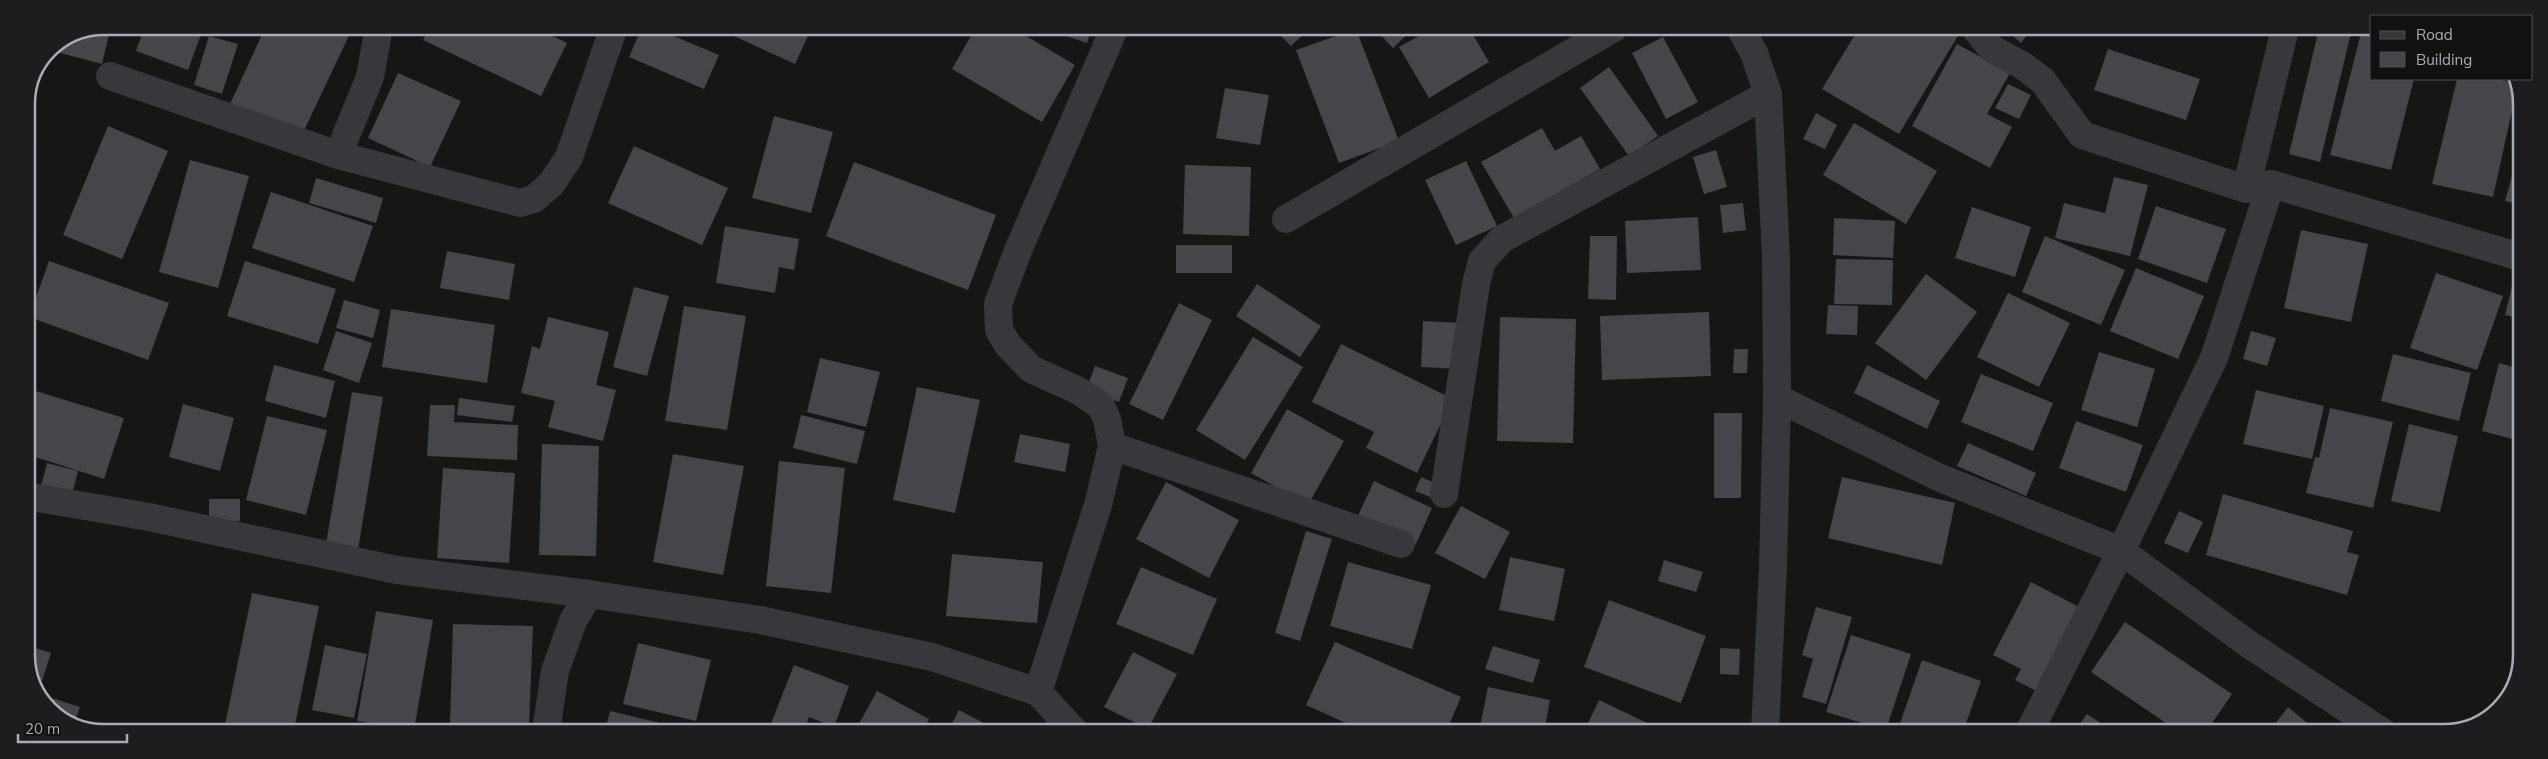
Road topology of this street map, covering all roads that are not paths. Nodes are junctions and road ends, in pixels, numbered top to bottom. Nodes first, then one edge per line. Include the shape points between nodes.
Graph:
1 (378, 35) edge
2 (611, 35) edge
3 (1112, 35) edge
4 (1602, 35) edge
5 (1744, 35) edge
6 (1981, 35) edge
7 (2284, 35) edge
8 (110, 76) dead end
9 (1768, 94) junction
10 (338, 155) junction
11 (2259, 187) junction
12 (1286, 219) dead end
13 (2513, 255) edge
14 (1777, 398) junction
15 (1112, 446) junction
16 (1444, 494) dead end
17 (35, 498) edge
18 (1401, 544) dead end
19 (2121, 551) junction
20 (589, 594) junction
21 (1038, 692) junction
22 (547, 724) edge
23 (1068, 724) edge
24 (1765, 724) edge
25 (2032, 724) edge
26 (2370, 724) edge

1 - 10 street via 370,77
2 - 10 street via 568,157 552,183 534,199 520,203
3 - 15 street via 998,304 999,330 1008,345 1032,369 1079,391 1101,406
4 - 12 street
5 - 9 street via 1754,53
6 - 11 street via 1992,49 2043,81 2082,135
7 - 11 street
8 - 10 street
9 - 14 street via 1776,257
9 - 16 street via 1502,239 1482,260
11 - 13 street
11 - 19 street via 2214,358
14 - 19 street via 1938,477
14 - 24 street
15 - 18 street
15 - 21 street via 1098,505
17 - 20 street via 149,517 397,570
19 - 25 street
19 - 26 street via 2250,645
20 - 21 street via 760,620 932,657
20 - 22 street via 573,621 555,671
21 - 23 street

